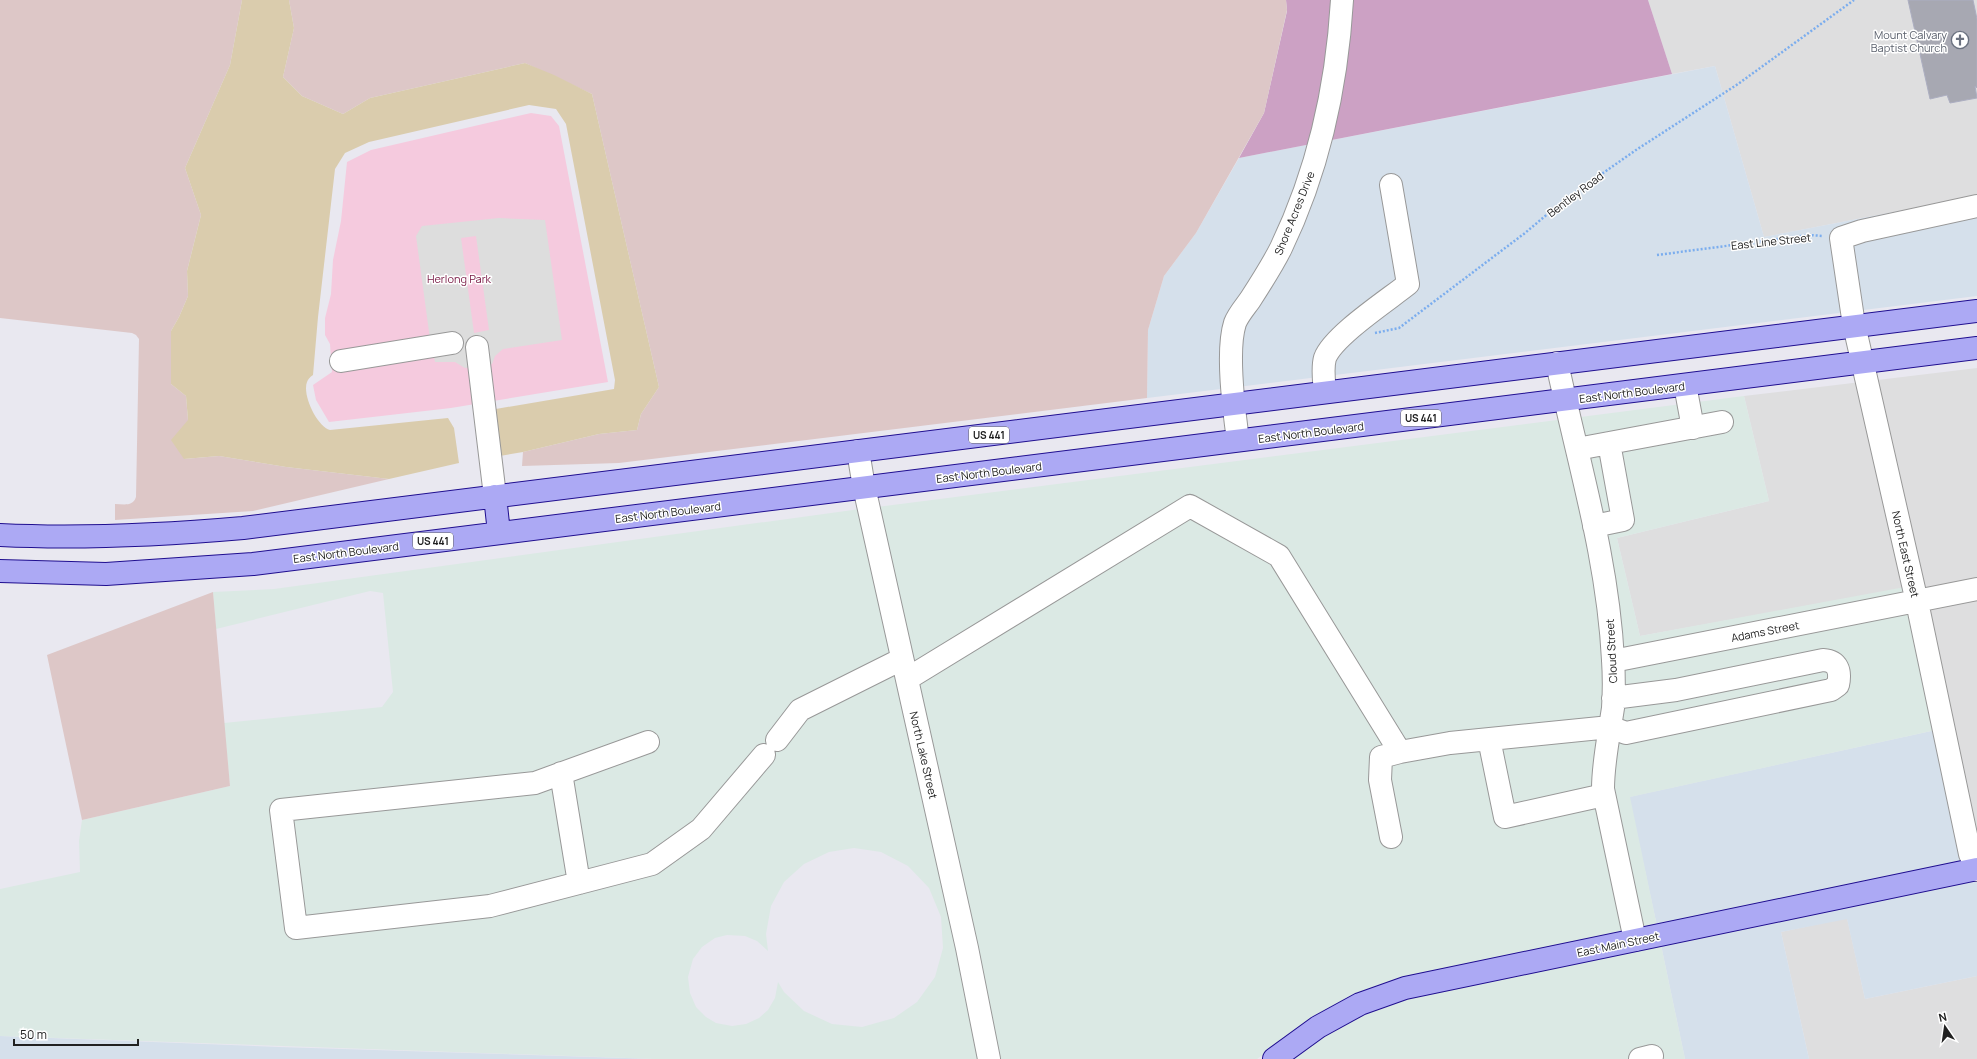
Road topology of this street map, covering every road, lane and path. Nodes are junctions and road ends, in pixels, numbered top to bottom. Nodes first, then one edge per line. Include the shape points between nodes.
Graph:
1 (1342, 0) edge
2 (1854, 0) edge
3 (1391, 185) dead end
4 (1977, 206) edge
5 (1841, 238) junction
6 (1657, 255) dead end
7 (1977, 311) edge
8 (1854, 326) junction
9 (1372, 334) dead end
10 (452, 343) dead end
11 (477, 347) dead end
12 (1977, 348) edge
13 (341, 361) dead end
14 (1863, 362) junction
15 (1557, 363) junction
16 (1684, 385) junction
17 (1325, 392) junction
18 (1565, 400) junction
19 (1234, 404) junction
20 (1722, 422) dead end
21 (1693, 428) junction
22 (1238, 440) junction
23 (1609, 443) junction
24 (1576, 449) junction
25 (858, 451) junction
26 (864, 487) junction
27 (495, 496) junction
28 (1594, 526) junction
29 (499, 533) junction
30 (0, 535) edge
31 (0, 571) edge
32 (1977, 589) edge
33 (1917, 602) junction
34 (1613, 661) junction
35 (904, 669) junction
36 (1613, 698) junction
37 (1610, 727) junction
38 (1489, 739) junction
39 (648, 742) dead end
40 (1400, 752) junction
41 (562, 773) junction
42 (1604, 795) junction
43 (1391, 837) dead end
44 (1977, 869) edge
45 (579, 883) junction
46 (1635, 940) junction
47 (989, 1059) edge
48 (1274, 1059) edge

1 - 19 street, Shore Acres Drive via 1330,98 1314,164 1295,217 1280,249 1266,276 1235,322 1231,346
2 - 9 path, Bentley Road via 1738,84 1563,201 1526,233 1399,328
3 - 17 street via 1408,284 1335,343 1325,358
4 - 5 street via 1862,231
5 - 6 path, East Line Street via 1809,235
5 - 8 street, North East Street
7 - 8 main road, US 441
8 - 14 street, North East Street
8 - 15 main road, US 441
10 - 13 street
11 - 27 street
12 - 14 main road, East North Boulevard / US 441
14 - 16 main road, East North Boulevard / US 441
14 - 33 street, North East Street
15 - 17 main road, US 441
15 - 18 street, Cloud Street
16 - 18 main road, East North Boulevard / US 441
16 - 21 street
17 - 19 main road, US 441
18 - 22 main road, East North Boulevard / US 441
18 - 24 street, Cloud Street
19 - 22 street, Shore Acres Drive
19 - 25 main road, US 441
20 - 21 street
21 - 23 street
22 - 26 main road, East North Boulevard / US 441
23 - 24 street
23 - 28 street via 1623,520
24 - 28 street, Cloud Street
25 - 26 street, North Lake Street
25 - 27 main road, US 441
26 - 29 main road, East North Boulevard / US 441
26 - 35 street, North Lake Street
27 - 29 main road
27 - 30 main road, US 441 via 243,528 172,534 105,537
28 - 34 street, Cloud Street via 1608,599
29 - 31 main road, East North Boulevard / US 441 via 253,564 106,574
32 - 33 street, Adams Street
33 - 34 street, Adams Street
33 - 44 street, North East Street via 1970,854
34 - 36 street, Cloud Street
35 - 40 street via 1190,506 1279,556
35 - 45 street via 800,710 771,748 701,828 652,864
35 - 47 street, North Lake Street
36 - 37 street, Cloud Street
36 - 37 street via 1676,690 1823,660 1832,660 1838,666 1840,676 1838,685 1831,690 1626,733
37 - 38 street
37 - 42 street, Cloud Street via 1603,769
38 - 40 street
38 - 42 street via 1505,817
39 - 41 street
40 - 43 street via 1381,758 1380,780
41 - 45 street
41 - 45 street via 535,783 281,810 296,928 490,906
42 - 46 street, Cloud Street
44 - 46 main road, East Main Street
46 - 48 main road, East Main Street via 1405,988 1360,1004 1318,1027

